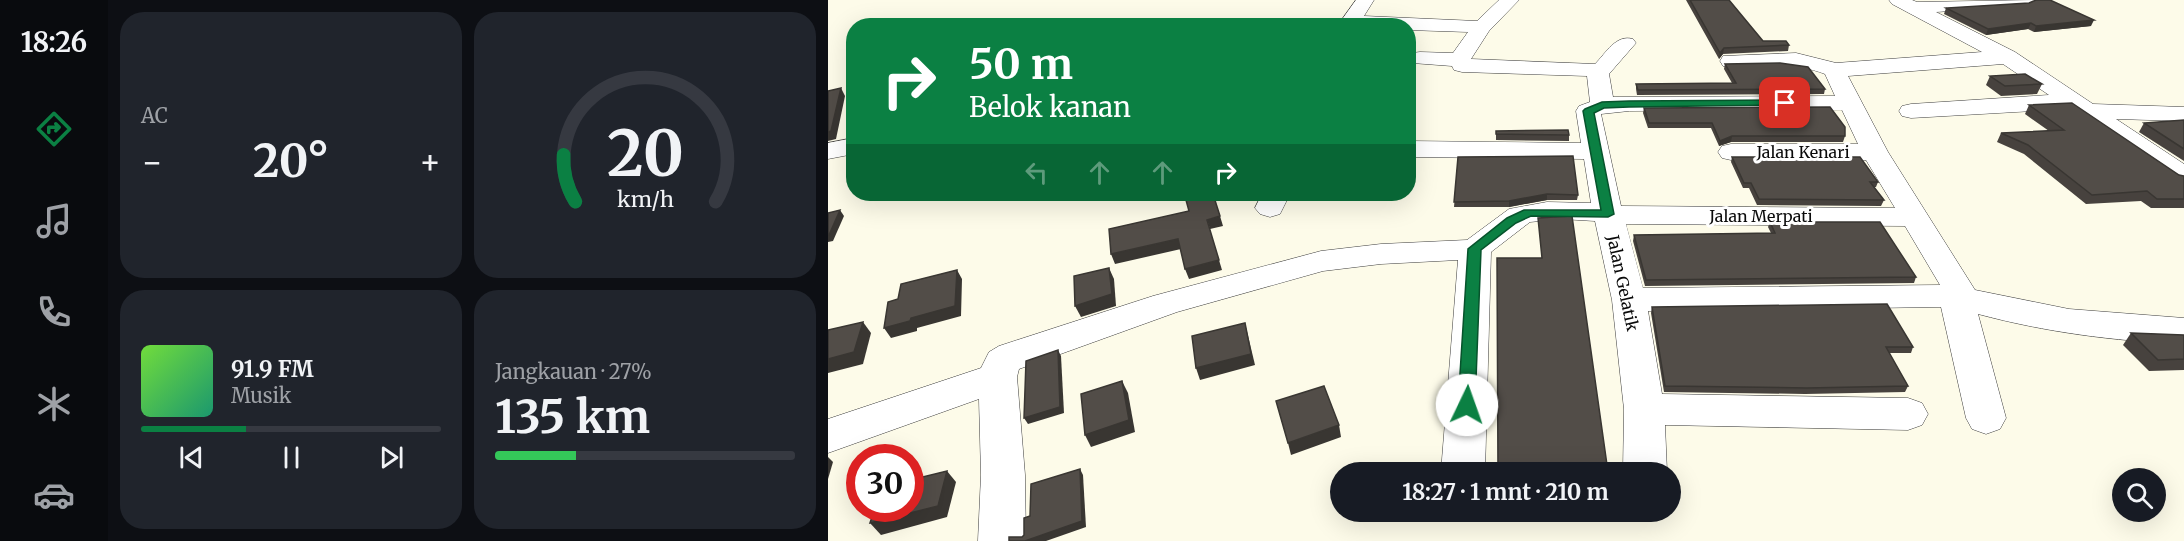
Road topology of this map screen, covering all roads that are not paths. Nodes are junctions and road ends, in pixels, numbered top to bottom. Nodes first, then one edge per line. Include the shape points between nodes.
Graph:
1 (1365, 0) edge
2 (1510, 0) edge
3 (2026, 0) edge
4 (1907, 4) edge
5 (1353, 18) edge
6 (1416, 24) edge
7 (1482, 27) junction
8 (1626, 43) dead end
9 (2007, 57) junction
10 (1420, 58) dead end
11 (1459, 60) junction
12 (1731, 61) edge
13 (1834, 70) junction
14 (1600, 89) junction
15 (1852, 103) junction
16 (2081, 106) junction
17 (1911, 111) dead end
18 (2184, 114) edge
19 (846, 148) edge
20 (1416, 149) edge
21 (828, 151) edge
22 (1597, 151) junction
23 (1731, 152) dead end
24 (1875, 152) junction
25 (2184, 176) edge
26 (1608, 214) junction
27 (1914, 217) junction
28 (1474, 249) junction
29 (1956, 296) junction
30 (1629, 300) junction
31 (2184, 331) edge
32 (998, 377) junction
33 (1644, 409) junction
34 (1908, 414) dead end
35 (1986, 418) dead end
36 (828, 436) edge
37 (1463, 462) edge
38 (1645, 462) edge
39 (1002, 541) edge

1 - 5 street
2 - 7 street
3 - 4 street
4 - 9 street
6 - 7 street
7 - 11 street
8 - 14 street
9 - 13 street
9 - 16 street
10 - 11 street
11 - 14 street via 1465,65 1580,68
12 - 13 street via 1804,60
13 - 15 street
14 - 15 street
14 - 22 street, Jalan Gelatik via 1588,115
15 - 24 street
16 - 17 street
16 - 18 street
16 - 25 street
19 - 21 street
20 - 22 street
22 - 26 street, Jalan Gelatik
23 - 24 street, Jalan Kenari
24 - 27 street
26 - 27 street, Jalan Merpati
26 - 28 street, Jalan Merpati via 1529,212
26 - 30 street, Jalan Gelatik
27 - 29 street via 1959,288
28 - 32 street via 1349,257 1296,267 1165,304 1022,352 1002,362
28 - 37 street
29 - 30 street
29 - 31 street via 2067,323
29 - 35 street
30 - 33 street, Jalan Gelatik
32 - 36 street
32 - 39 street
33 - 34 street
33 - 38 street, Jalan Gelatik

